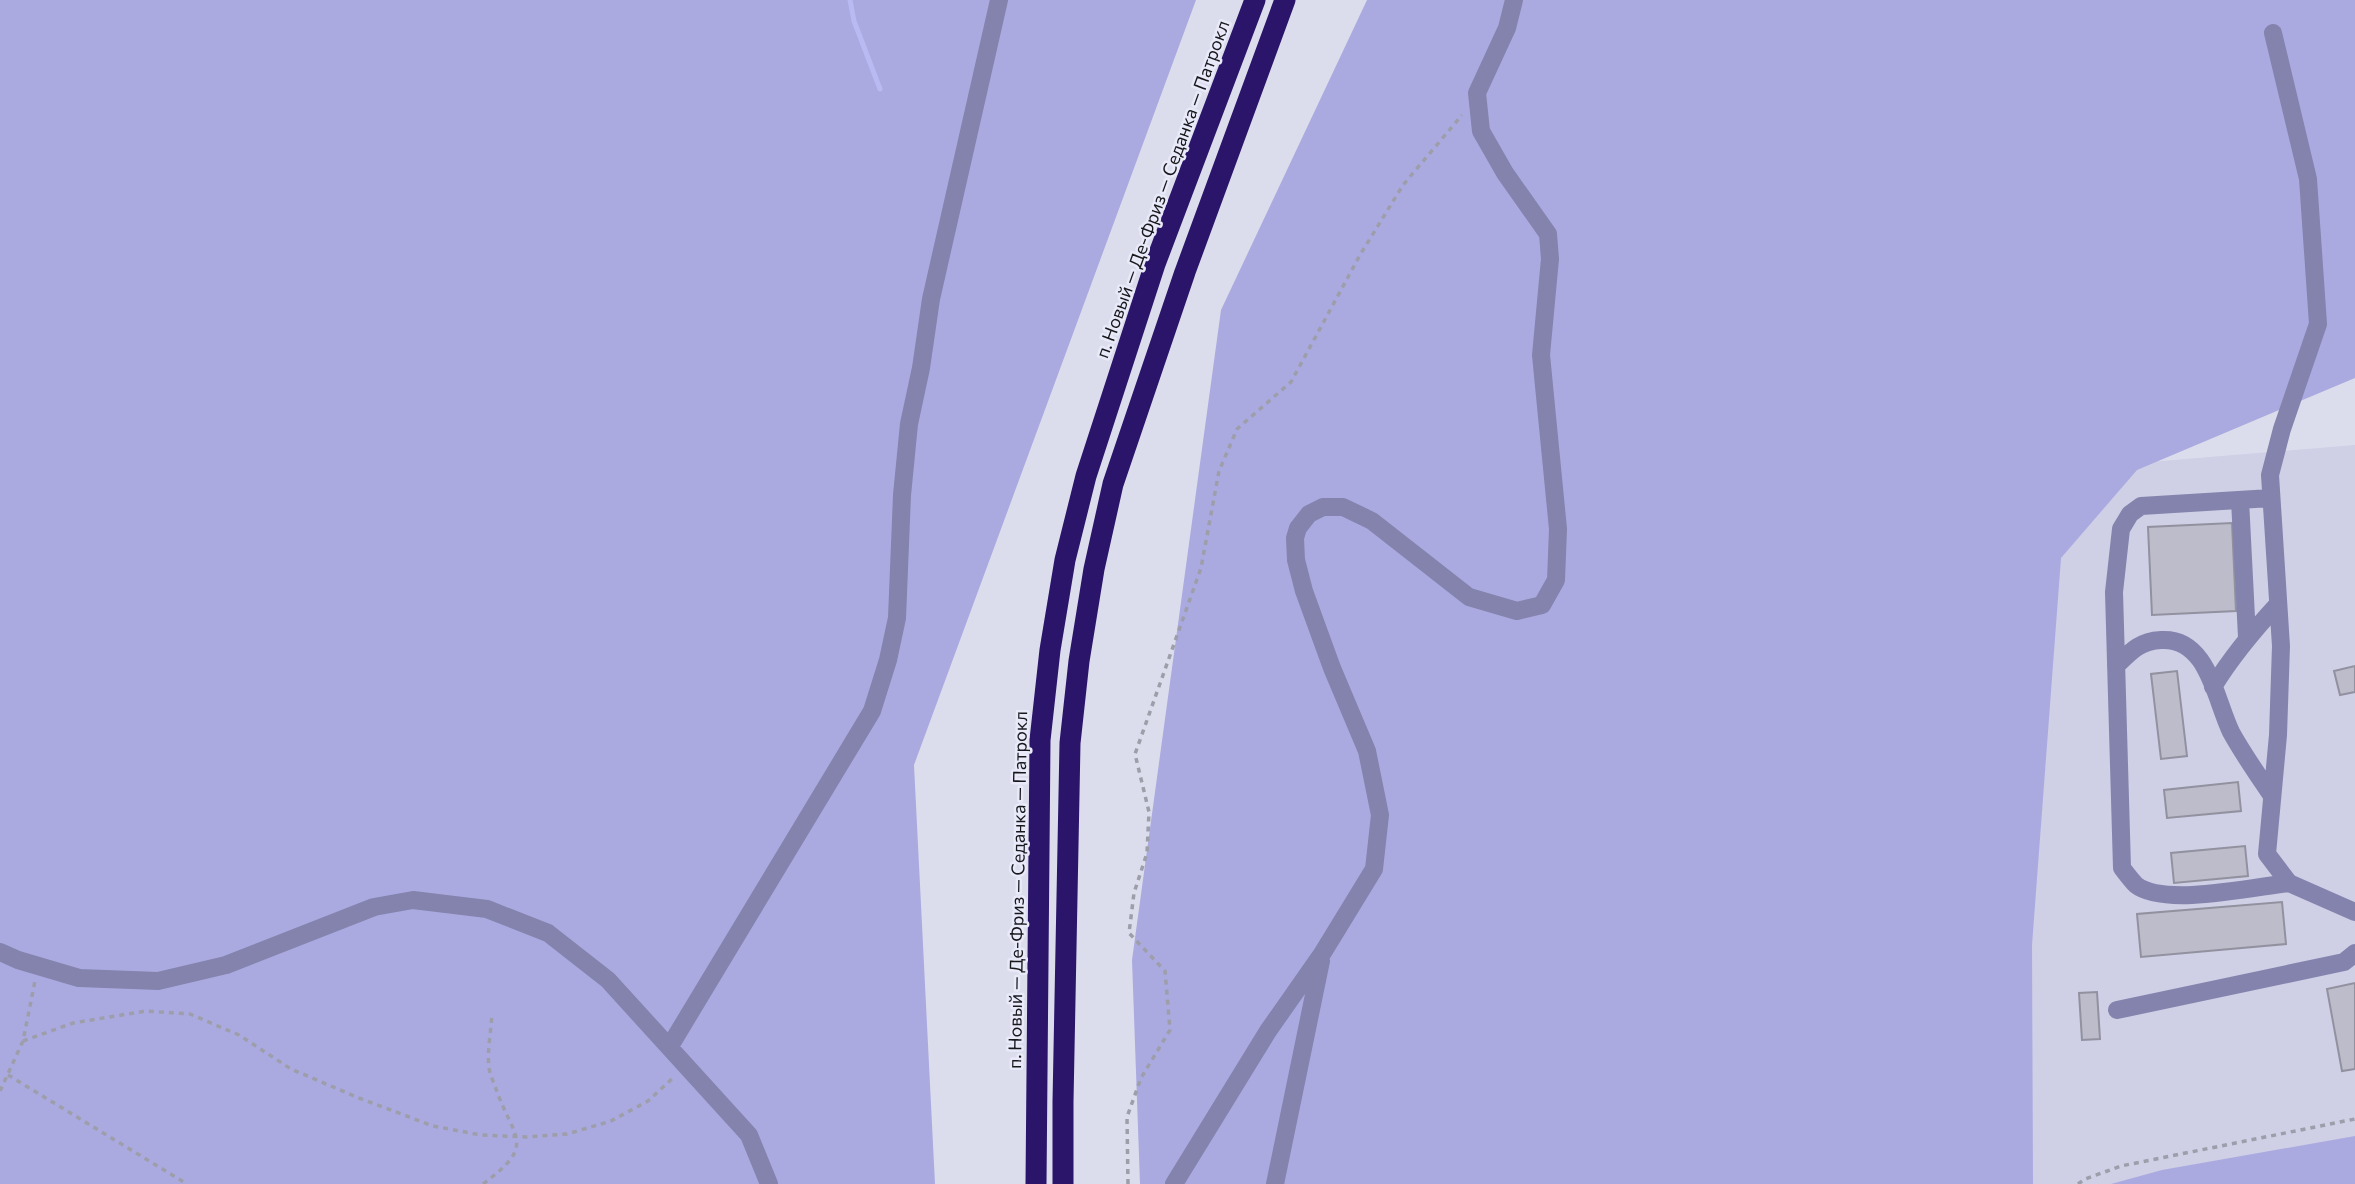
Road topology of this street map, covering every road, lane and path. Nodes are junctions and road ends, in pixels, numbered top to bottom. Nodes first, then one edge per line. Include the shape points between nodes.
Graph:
1 (999, 0) edge
2 (1255, 0) edge
3 (1285, 0) edge
4 (1514, 0) edge
5 (2273, 33) dead end
6 (1477, 93) junction
7 (2271, 498) junction
8 (2240, 500) junction
9 (2278, 604) junction
10 (2247, 637) junction
11 (2116, 666) junction
12 (2213, 687) junction
13 (2272, 796) junction
14 (2288, 883) junction
15 (2355, 912) edge
16 (0, 952) edge
17 (2355, 953) edge
18 (1322, 954) junction
19 (38, 966) junction
20 (2117, 1010) dead end
21 (492, 1014) dead end
22 (23, 1041) junction
23 (670, 1046) junction
24 (687, 1065) junction
25 (8, 1075) junction
26 (0, 1091) edge
27 (2355, 1119) edge
28 (518, 1137) junction
29 (187, 1184) edge
30 (483, 1184) edge
31 (769, 1184) edge
32 (1036, 1184) edge
33 (1063, 1184) edge
34 (1128, 1184) edge
35 (1174, 1184) edge
36 (1275, 1184) edge
37 (2078, 1184) edge

1 - 23 street via 931,299 909,424 897,618 872,711
2 - 32 highway, п. Новый — Де-Фриз — Седанка — Патрокл via 1155,264 1086,476 1065,560 1040,740
3 - 33 highway via 1113,484 1094,569 1070,743
4 - 6 street via 1507,28
5 - 7 street via 2308,179 2318,324 2282,429 2270,475
6 - 18 street via 1481,131 1548,234 1541,355 1558,529 1556,580 1542,605 1517,611 1469,597 1371,521 1343,508 1323,507 1309,514 1298,528 1296,561 1304,591 1367,751 1380,815 1374,869
6 - 34 path via 1403,186 1360,255 1292,383 1237,429 1219,471 1201,568 1135,754 1149,812 1147,853 1134,893 1129,933 1165,971 1170,1030 1141,1078 1127,1117
7 - 8 street
7 - 9 street
8 - 10 street
8 - 11 street via 2141,506 2130,514 2121,529 2117,551
9 - 10 street
9 - 13 street via 2281,646
10 - 12 street
11 - 12 street via 2134,648 2169,639 2186,643 2199,655
11 - 14 street via 2122,868 2136,885 2157,894
12 - 13 street via 2231,732
13 - 14 street via 2267,854
14 - 15 street
16 - 19 street
17 - 20 street via 2344,962
18 - 35 street via 1268,1031
18 - 36 street
19 - 22 path
19 - 23 street via 79,978 159,981 226,965 374,907 413,900 487,909 548,933 608,980
21 - 28 path via 489,1069
22 - 25 path
22 - 28 path via 73,1023 146,1011 190,1014 239,1035 291,1069 408,1117 481,1135
23 - 24 street
24 - 28 path via 648,1101 611,1121 567,1133
24 - 31 street via 749,1135
25 - 26 path
25 - 29 path
27 - 37 path via 2121,1166
28 - 30 path via 514,1154

